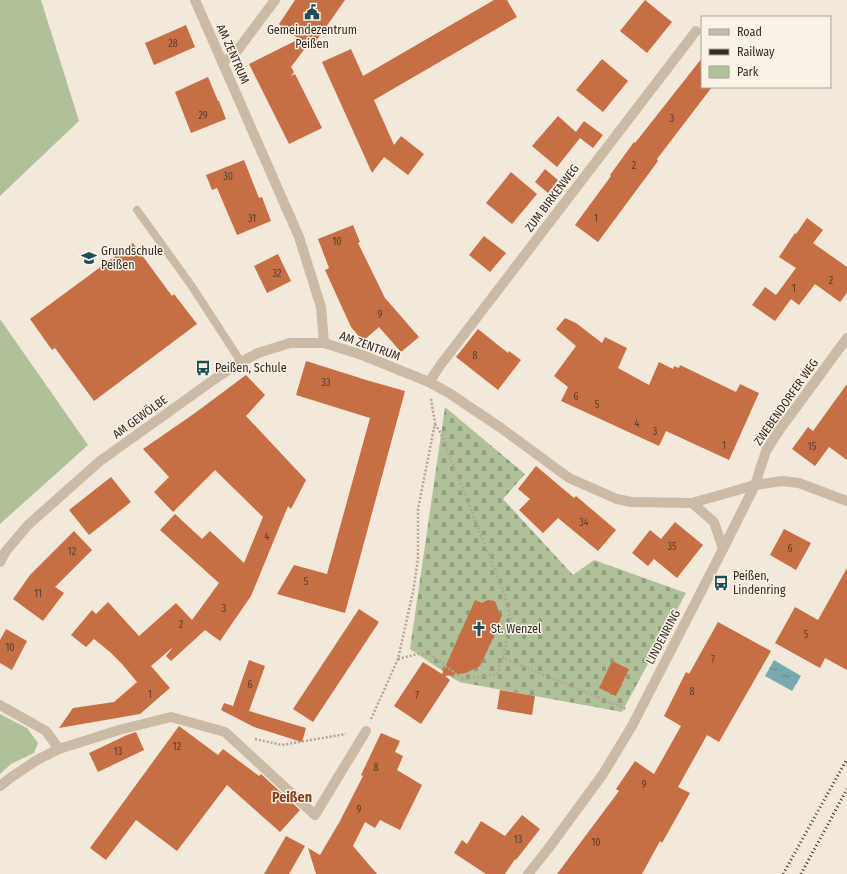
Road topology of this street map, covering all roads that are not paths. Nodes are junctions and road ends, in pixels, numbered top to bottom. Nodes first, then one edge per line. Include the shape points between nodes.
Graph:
1 (195, 0) edge
2 (275, 0) edge
3 (696, 31) dead end
4 (222, 62) junction
5 (137, 210) dead end
6 (847, 338) edge
7 (324, 343) junction
8 (241, 362) junction
9 (429, 382) junction
10 (755, 485) junction
11 (847, 502) edge
12 (692, 503) junction
13 (724, 549) junction
14 (0, 562) edge
15 (0, 705) edge
16 (366, 731) road end
17 (59, 749) junction
18 (0, 786) edge
19 (528, 874) edge

1 - 4 street, AM ZENTRUM
2 - 4 street via 234,55
3 - 9 street, ZUM BIRKENWEG
4 - 7 street, AM ZENTRUM via 298,237 322,307
5 - 8 lane via 191,285
6 - 10 street, ZWEBENDORFER WEG via 766,451
7 - 8 street, AM GEWÖLBE via 290,342
7 - 9 street, AM ZENTRUM
8 - 14 street, AM GEWÖLBE via 100,461 28,525 6,550
9 - 12 street, AM ZENTRUM via 501,428 569,478 617,499 631,502
10 - 11 street via 782,481 799,483
10 - 12 street, AM ZENTRUM
10 - 13 street, LINDENRING
12 - 13 street via 714,522
13 - 19 street, LINDENRING via 632,726 602,774
15 - 17 street via 46,731
16 - 17 street via 316,815 225,732 171,717
17 - 18 street via 37,760

